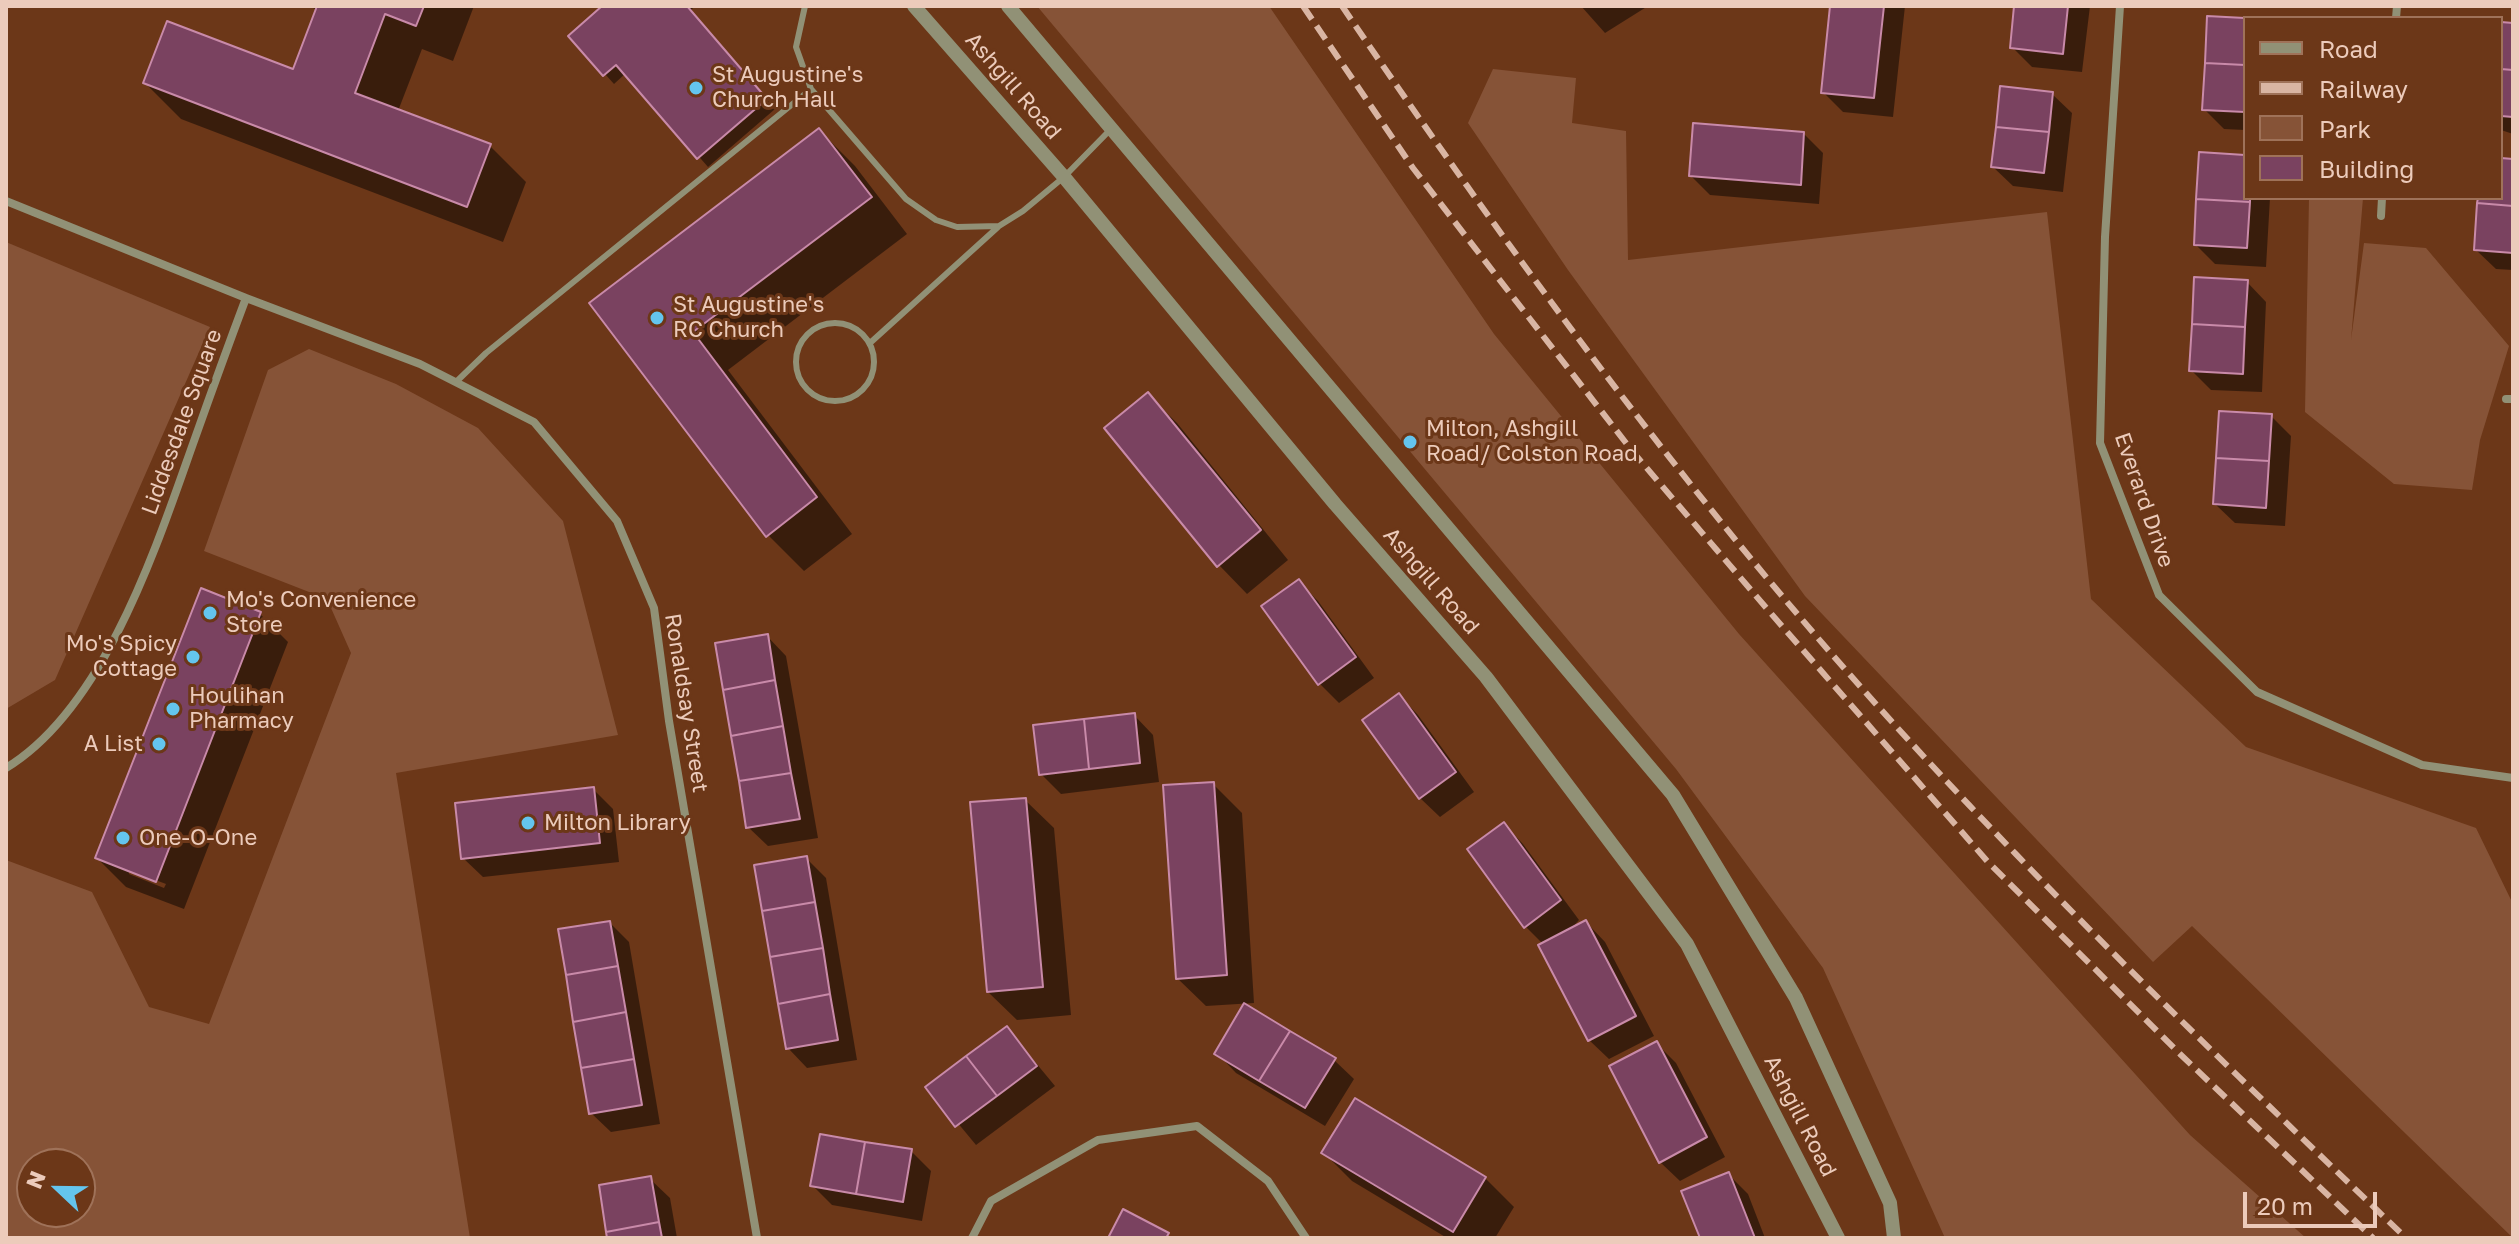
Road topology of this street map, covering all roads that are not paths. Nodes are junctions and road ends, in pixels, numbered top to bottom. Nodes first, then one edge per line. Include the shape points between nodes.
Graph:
1 (805, 6) edge
2 (914, 6) edge
3 (1008, 6) edge
4 (2120, 6) edge
5 (811, 89) junction
6 (1113, 127) junction
7 (1064, 177) junction
8 (2382, 200) edge
9 (6, 201) edge
10 (2381, 216) dead end
11 (999, 226) junction
12 (246, 298) junction
13 (870, 343) junction
14 (456, 382) junction
15 (6, 768) edge
16 (2513, 778) edge
17 (757, 1238) edge
18 (972, 1238) edge
19 (1306, 1238) edge
20 (1838, 1238) edge
21 (1894, 1238) edge

1 - 5 lane via 796,47
2 - 7 street, Ashgill Road
3 - 6 street, Ashgill Road
4 - 16 street, Everard Drive via 2105,237 2100,443 2159,595 2257,692 2422,765
5 - 11 lane via 920,211 957,227
5 - 14 lane
6 - 7 lane
6 - 21 street, Ashgill Road via 1673,795 1796,998 1890,1203
7 - 11 lane
7 - 20 street, Ashgill Road via 1486,677 1687,944
8 - 10 street
9 - 12 street
11 - 13 lane
12 - 14 street, Ronaldsay Street
12 - 15 street, Liddesdale Square via 128,617 65,713 42,741
13 - 13 lane via 851,326 826,324 805,338 796,361 798,374 813,394 825,400 851,398 874,368
14 - 17 street, Ronaldsay Street via 534,422 617,521 654,608
18 - 19 street via 991,1201 1098,1140 1197,1126 1268,1181

